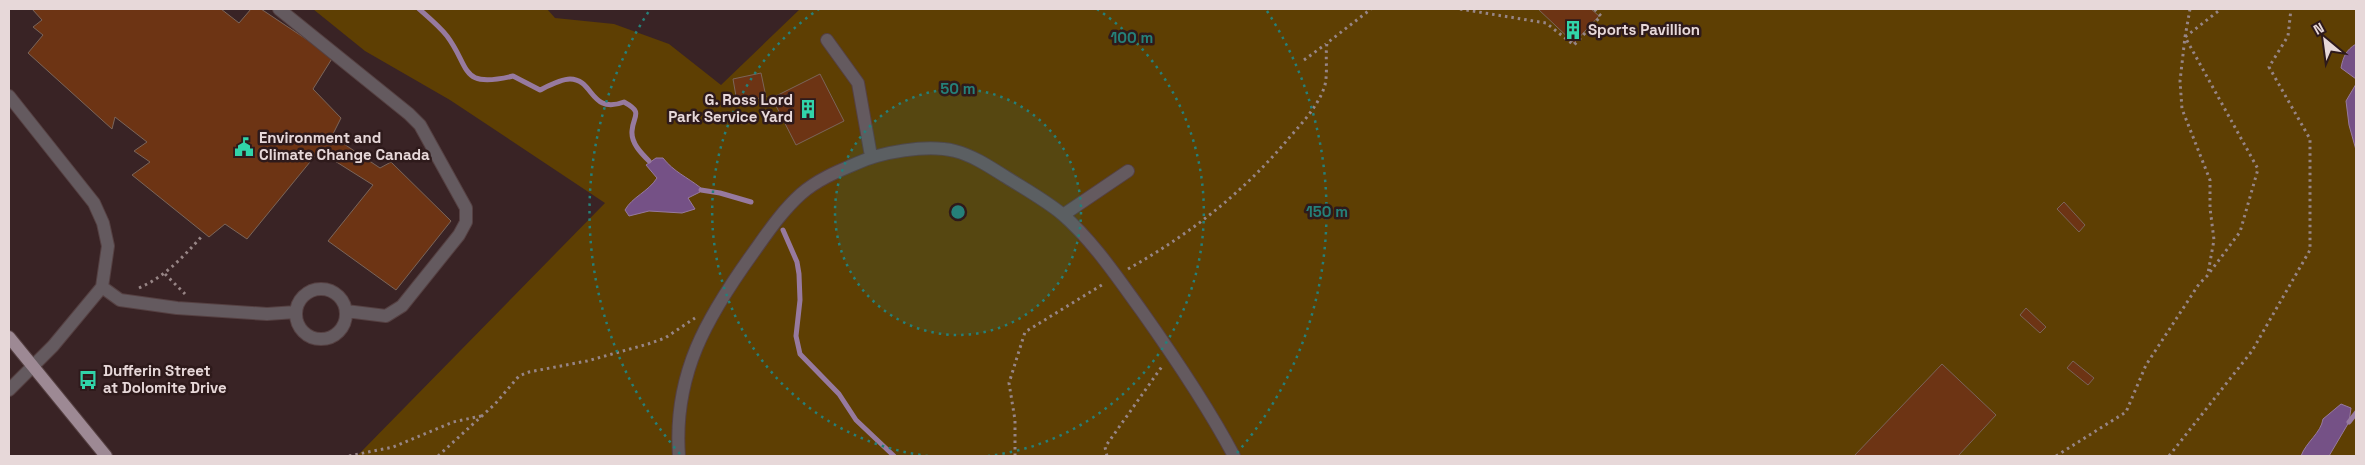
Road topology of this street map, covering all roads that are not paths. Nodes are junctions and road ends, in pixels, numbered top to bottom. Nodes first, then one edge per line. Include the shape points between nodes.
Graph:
1 (279, 9) edge
2 (827, 40) dead end
3 (9, 96) edge
4 (871, 156) junction
5 (1128, 172) dead end
6 (1063, 215) junction
7 (102, 287) junction
8 (346, 311) junction
9 (296, 312) junction
10 (9, 337) edge
11 (34, 367) junction
12 (9, 390) edge
13 (106, 456) edge
14 (679, 456) edge
15 (1234, 456) edge

1 - 8 street via 420,125 466,208 466,222 459,235 402,306 386,316
2 - 4 street via 858,83
3 - 7 street via 94,203 108,246
4 - 6 street via 921,150 960,152
4 - 14 street via 823,178 801,194 784,211 747,262 698,342 688,365 680,396
5 - 6 street
6 - 15 street via 1090,243 1171,352 1211,412
7 - 9 street via 120,300 202,310 267,314
7 - 11 street
8 - 9 street via 339,296 324,289 308,292
8 - 9 street via 343,327 337,334 322,340 313,338 300,328
10 - 11 main road
11 - 12 street
11 - 13 main road

